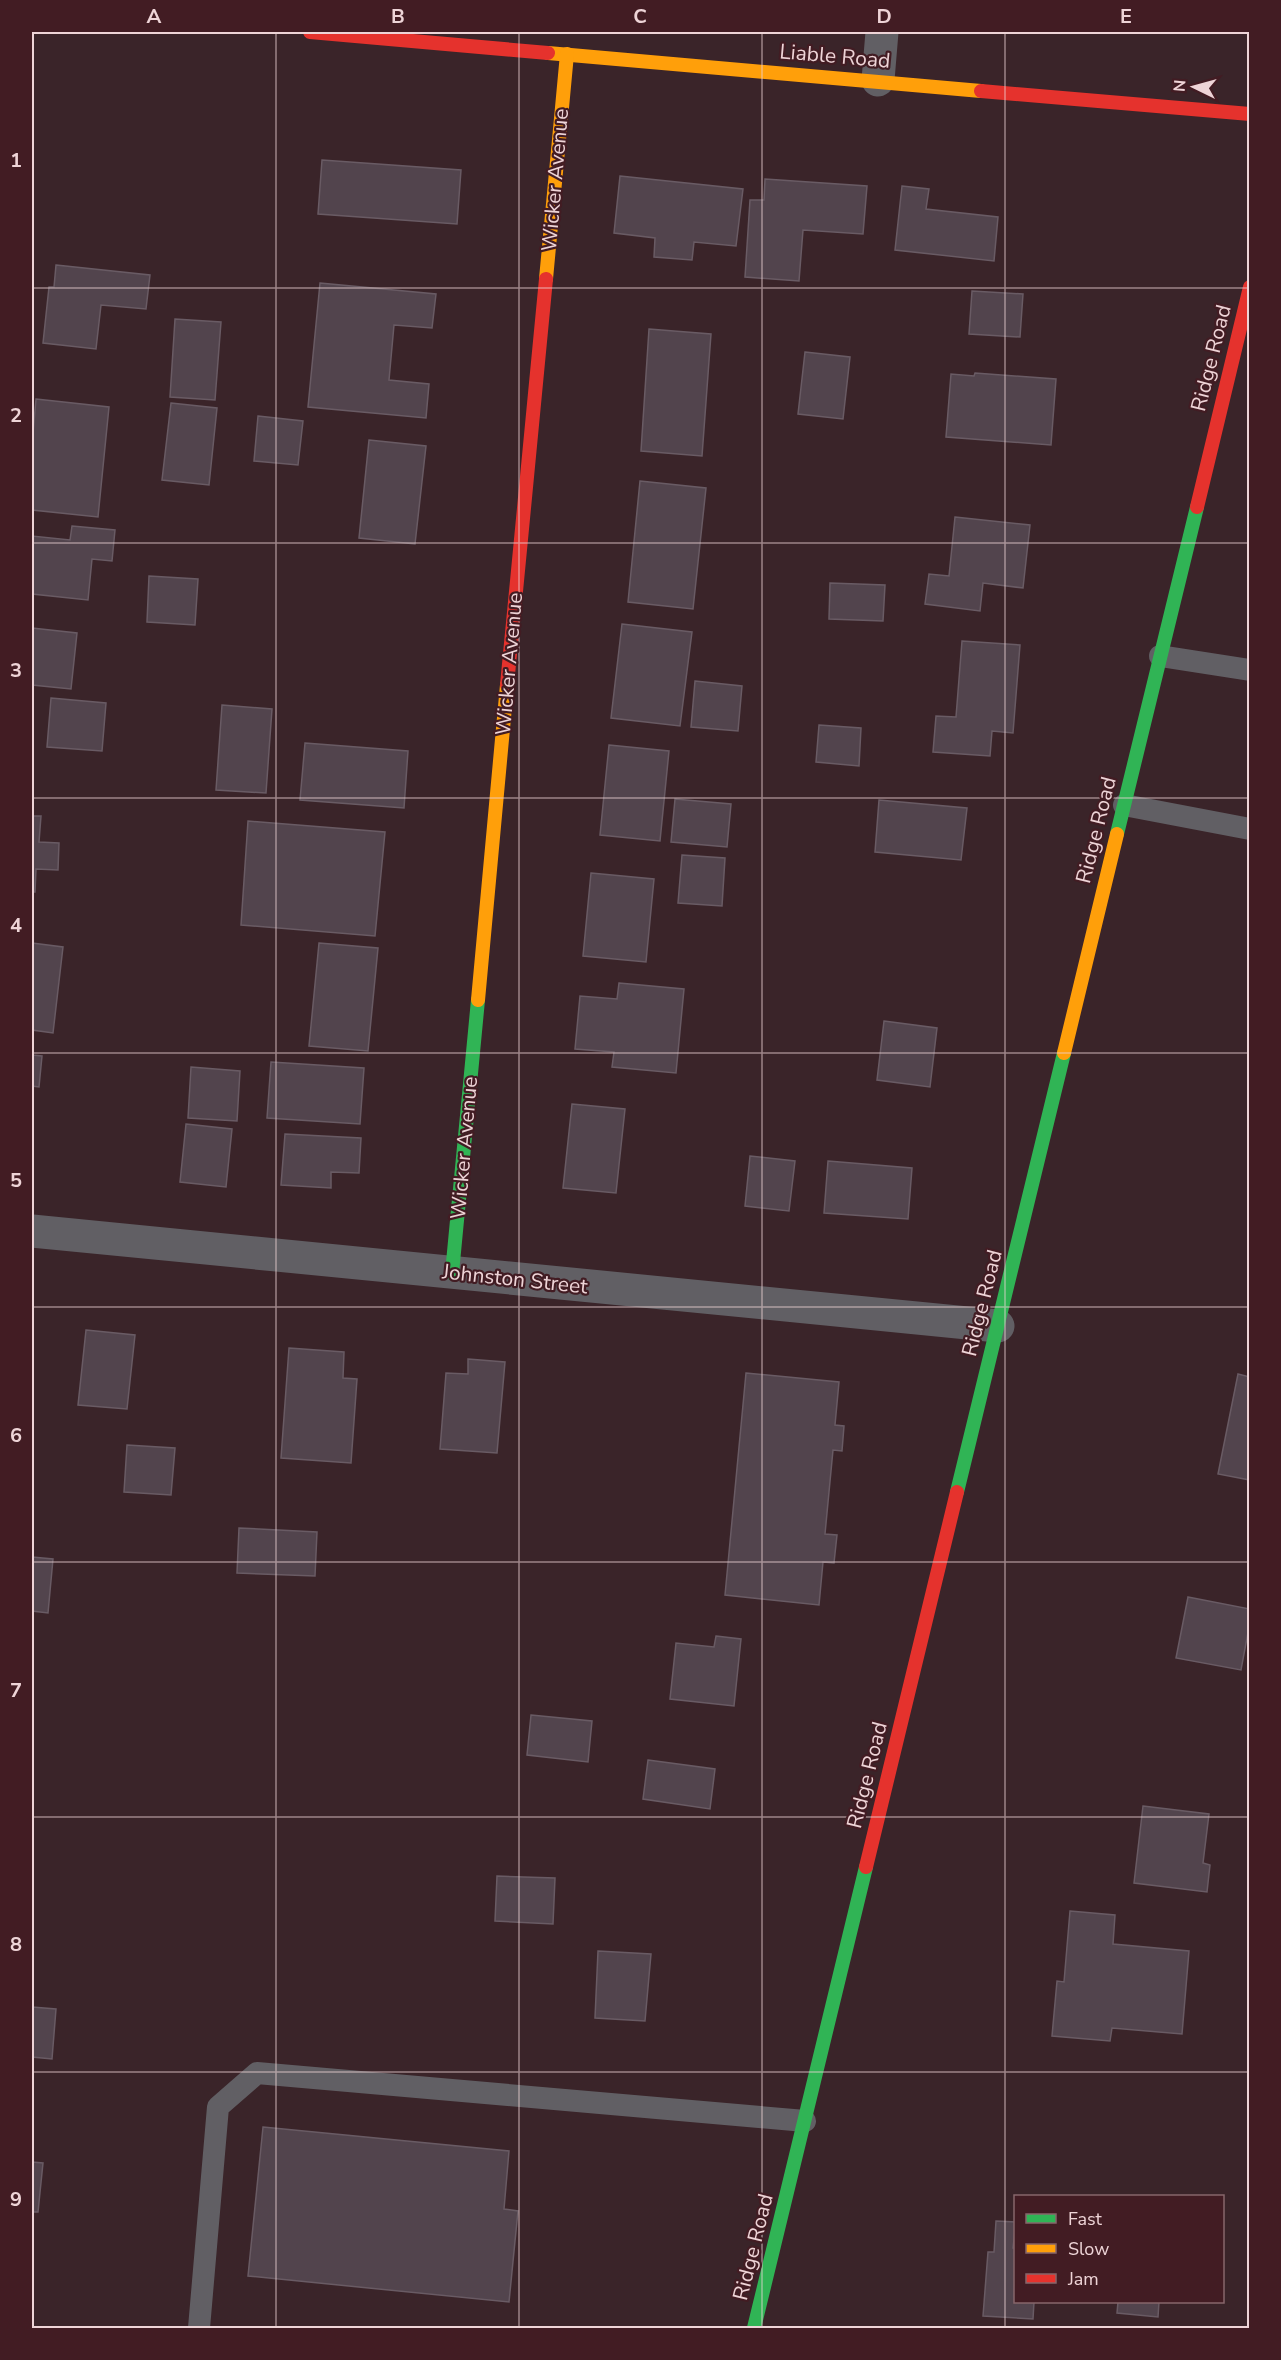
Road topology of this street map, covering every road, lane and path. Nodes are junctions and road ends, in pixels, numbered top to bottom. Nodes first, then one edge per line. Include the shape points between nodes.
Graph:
1 (310, 32) edge
2 (882, 32) edge
3 (567, 54) junction
4 (878, 80) junction
5 (1250, 114) edge
6 (1250, 287) edge
7 (1160, 656) junction
8 (1250, 670) edge
9 (1124, 805) junction
10 (1250, 829) edge
11 (32, 1231) edge
12 (452, 1273) junction
13 (998, 1326) junction
14 (805, 2121) junction
15 (200, 2328) edge
16 (754, 2328) edge

1 - 3 street, Liable Road
2 - 4 street
3 - 4 street, Liable Road
3 - 12 street, Wicker Avenue
4 - 5 street, Liable Road
6 - 7 street, Ridge Road
7 - 8 lane
7 - 9 street, Ridge Road
9 - 10 lane
9 - 13 street, Ridge Road
11 - 12 street, Johnston Street
12 - 13 street, Johnston Street
13 - 14 street, Ridge Road
14 - 15 lane via 257,2073 218,2107
14 - 16 street, Ridge Road

